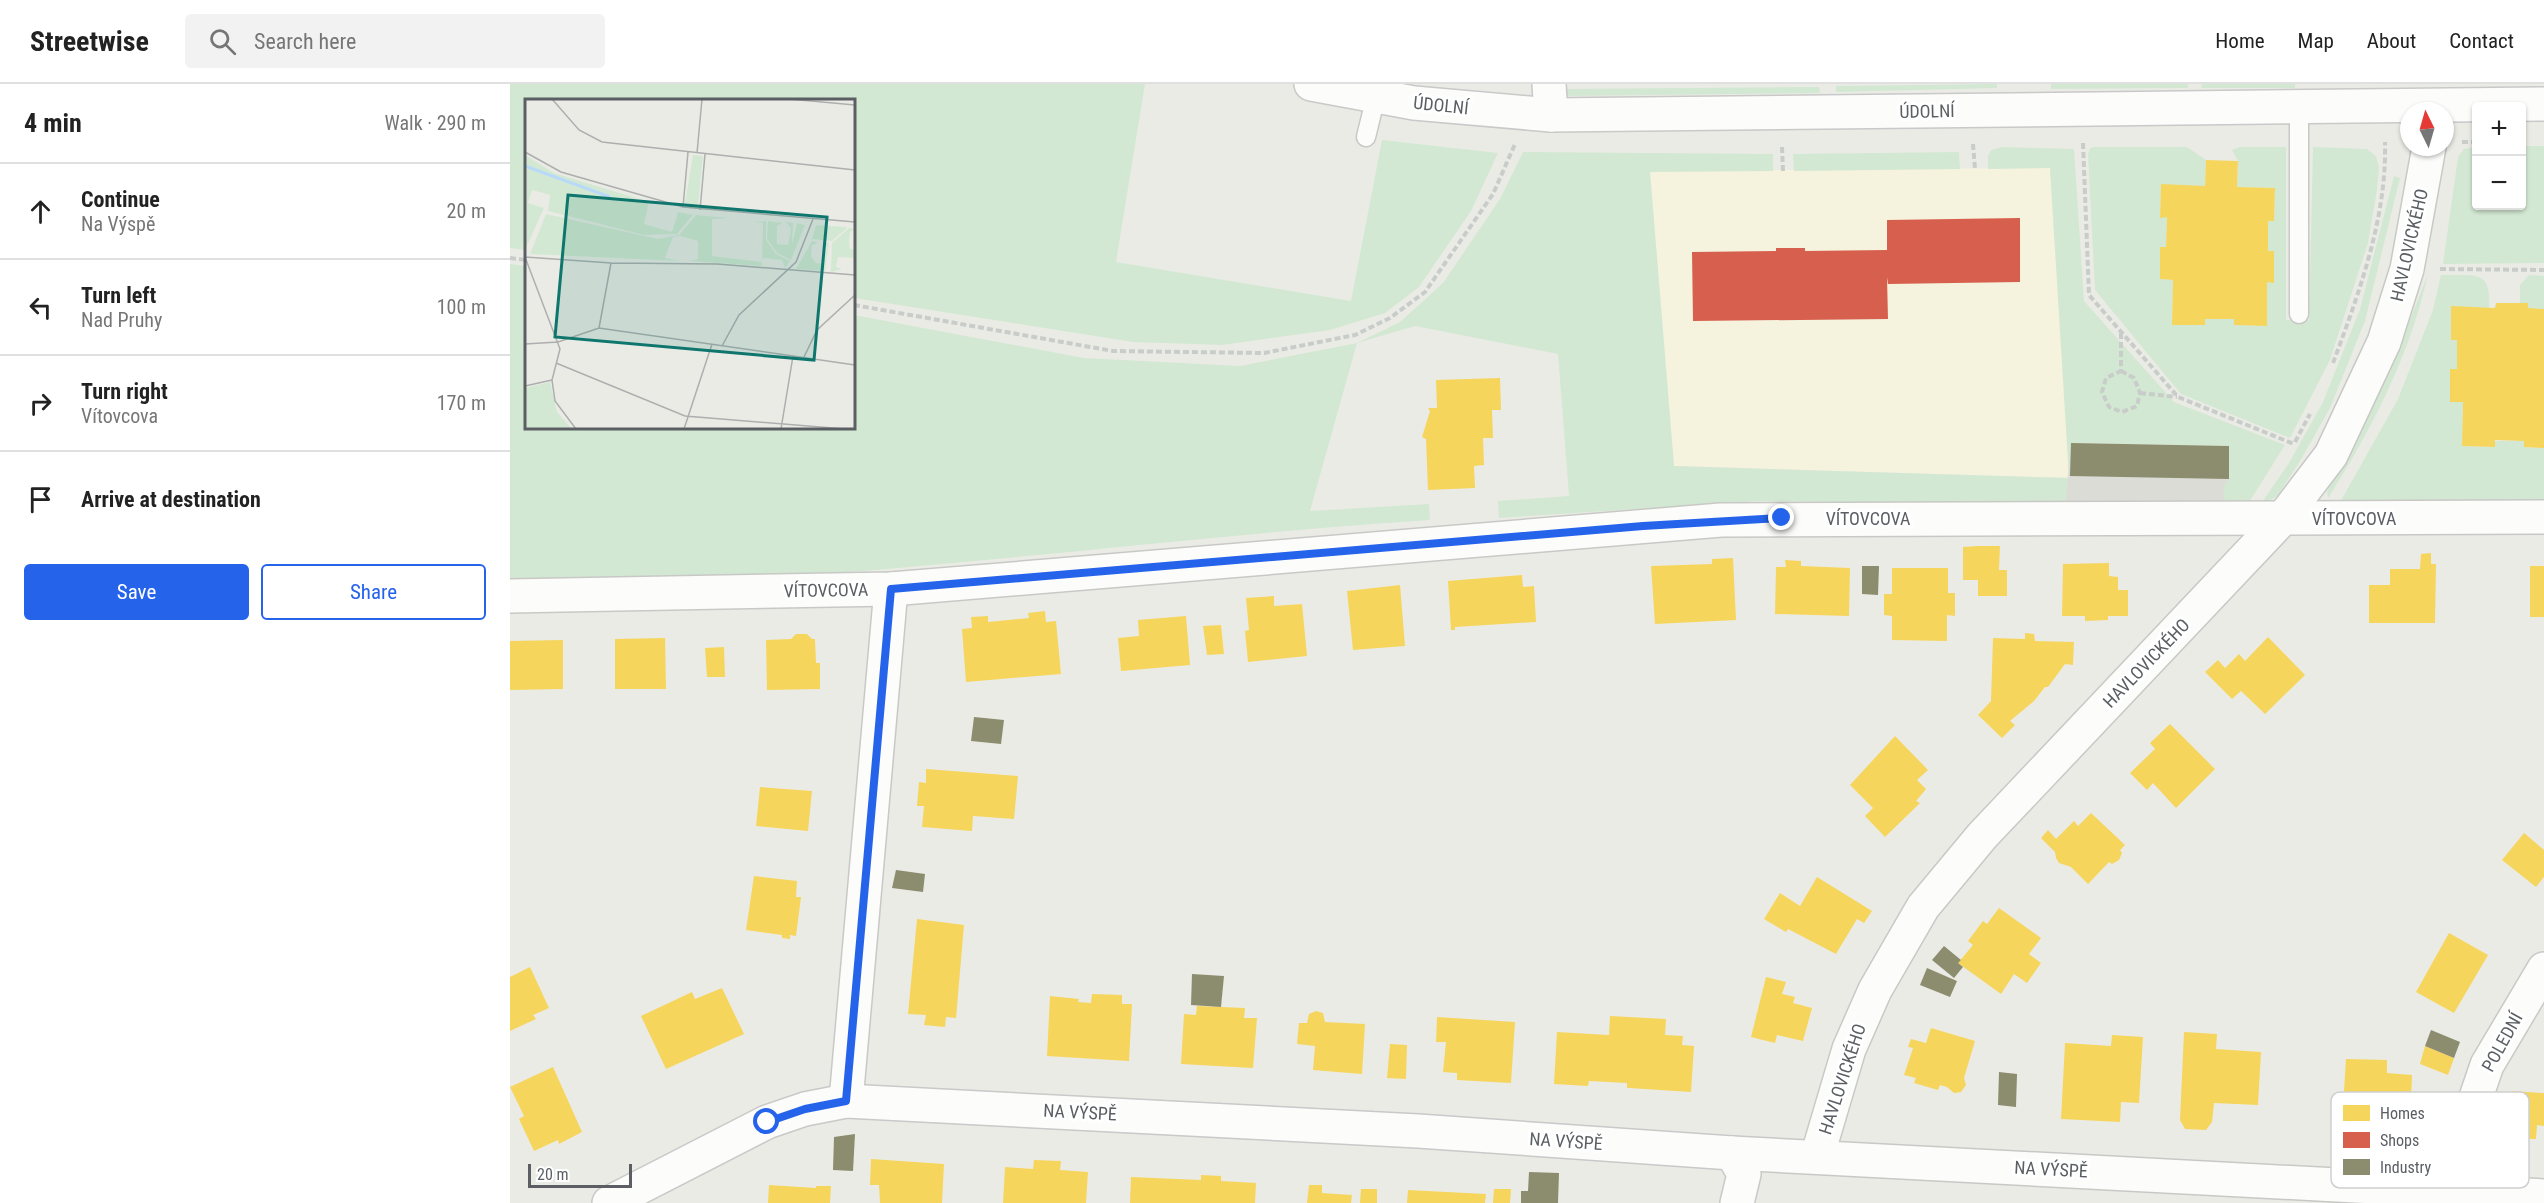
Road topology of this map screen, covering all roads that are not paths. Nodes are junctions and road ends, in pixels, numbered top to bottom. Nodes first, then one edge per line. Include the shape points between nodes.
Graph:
1 (1311, 84) edge
2 (1414, 94) edge
3 (1376, 96) junction
4 (1543, 104) edge
5 (2544, 104) edge
6 (2299, 107) junction
7 (2454, 107) edge
8 (2400, 108) edge
9 (1366, 137) dead end
10 (2439, 156) edge
11 (2299, 314) dead end
12 (2544, 517) edge
13 (2283, 518) junction
14 (891, 589) junction
15 (510, 596) edge
16 (2544, 969) edge
17 (2478, 1092) edge
18 (846, 1101) junction
19 (1732, 1153) junction
20 (1817, 1157) junction
21 (2461, 1188) edge
22 (2461, 1191) junction
23 (2372, 1194) edge
24 (2544, 1196) edge
25 (609, 1203) edge
26 (1737, 1203) edge

1 - 3 street, ÚDOLNÍ
2 - 3 street, ÚDOLNÍ
2 - 4 street, ÚDOLNÍ
3 - 9 lane
4 - 6 street, ÚDOLNÍ
5 - 7 street, ÚDOLNÍ
6 - 8 street, ÚDOLNÍ
6 - 11 lane
10 - 13 street, HAVLOVICKÉHO via 2384,342 2331,455
12 - 13 street, VÍTOVCOVA
13 - 14 street, VÍTOVCOVA via 1721,520
13 - 20 street, HAVLOVICKÉHO via 1982,836 1923,907 1875,990 1849,1049
14 - 15 street, VÍTOVCOVA
14 - 18 street
16 - 17 street, POLEDNÍ via 2487,1065
18 - 19 street, NA VÝSPĚ via 1418,1131
18 - 25 street, NA VÝSPĚ via 767,1122
19 - 20 street, NA VÝSPĚ
19 - 26 street via 1744,1174
20 - 23 street, NA VÝSPĚ
21 - 22 street, POLEDNÍ
22 - 23 street, NA VÝSPĚ
22 - 24 street, NA VÝSPĚ

